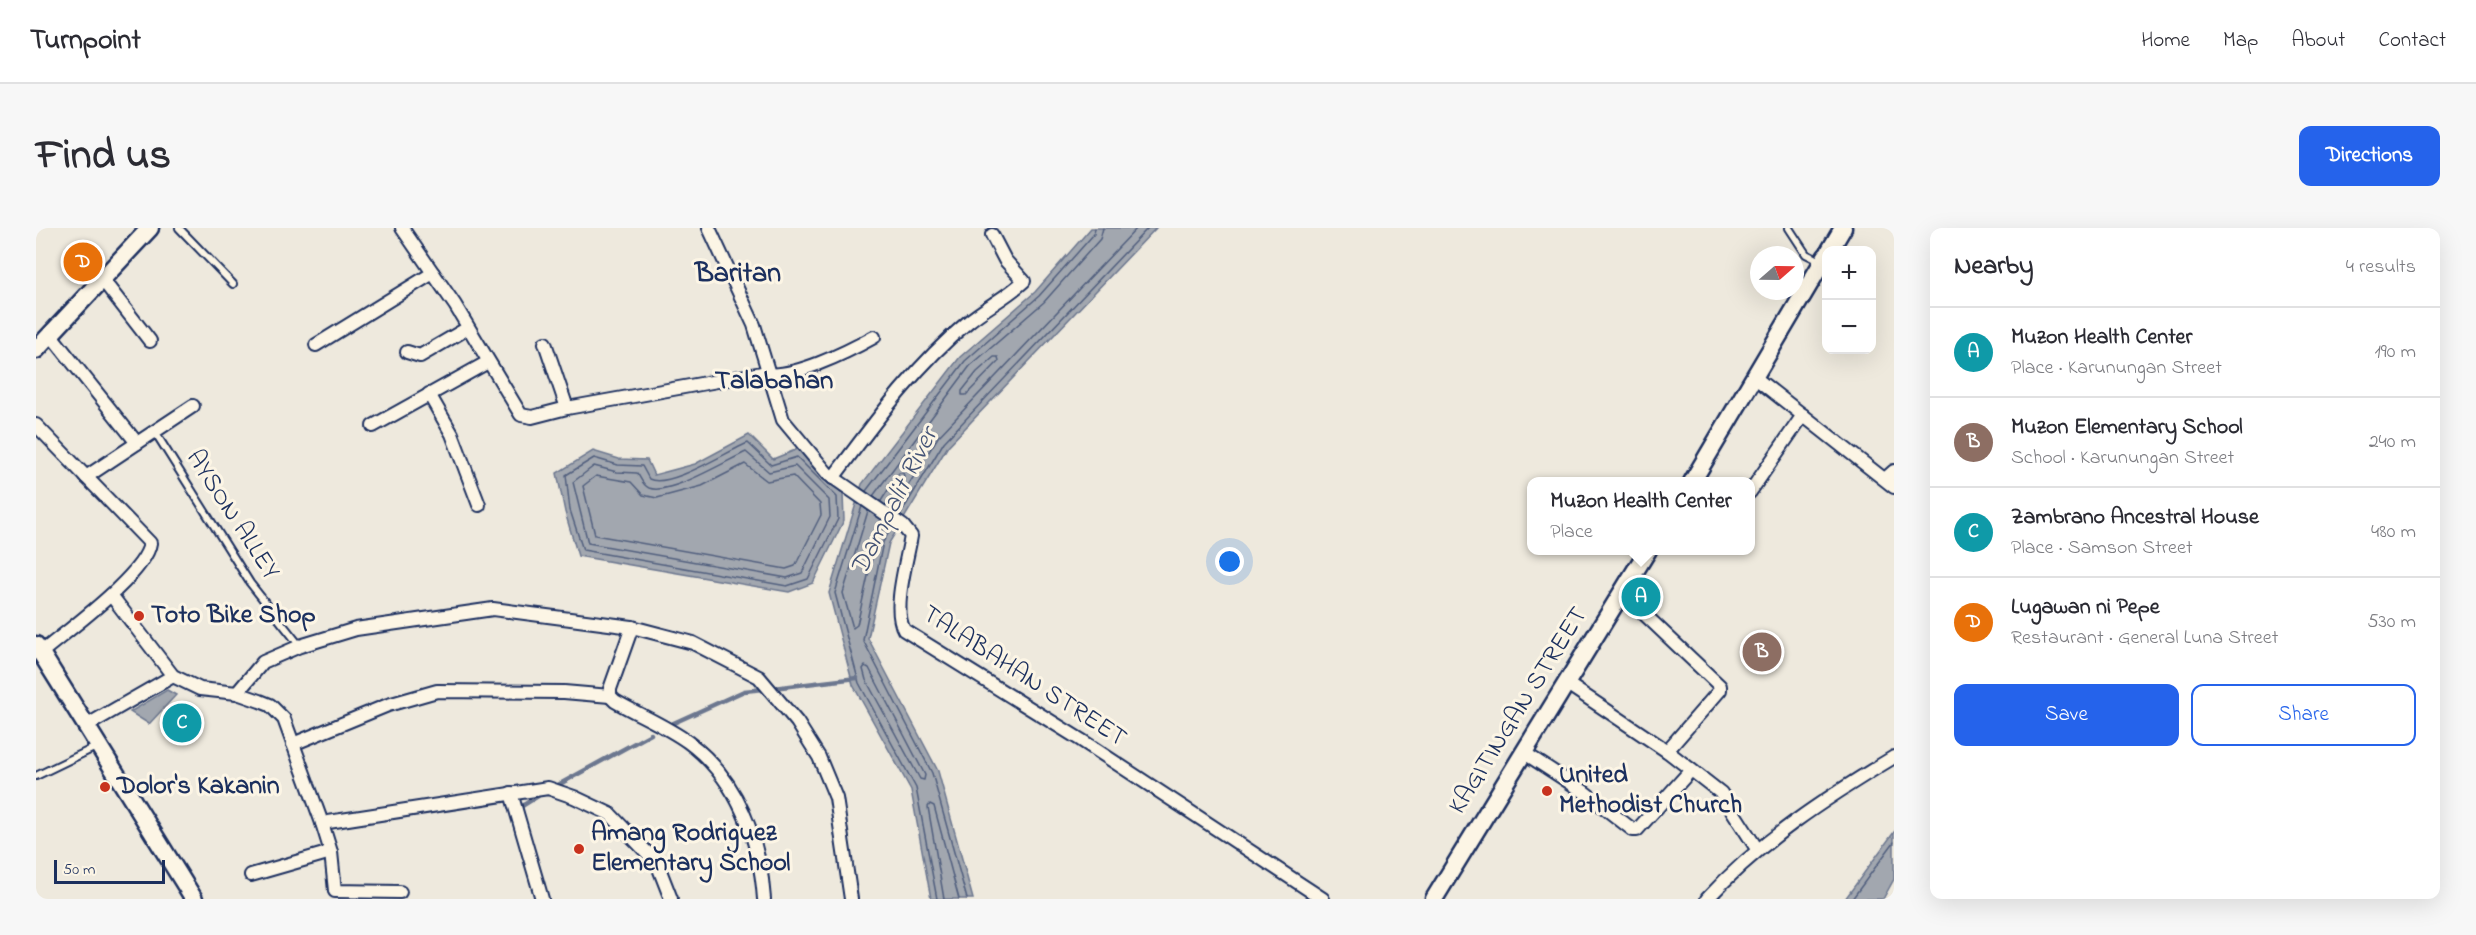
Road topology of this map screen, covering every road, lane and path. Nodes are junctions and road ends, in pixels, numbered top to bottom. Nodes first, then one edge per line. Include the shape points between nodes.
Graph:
1 (179, 228) edge
2 (402, 228) edge
3 (709, 228) edge
4 (1789, 228) edge
5 (1844, 228) edge
6 (147, 229) edge
7 (992, 235) dead end
8 (1832, 246) edge
9 (1822, 256) edge
10 (1822, 263) edge
11 (433, 273) junction
12 (102, 279) junction
13 (233, 284) dead end
14 (468, 328) junction
15 (50, 334) junction
16 (874, 337) dead end
17 (150, 341) dead end
18 (545, 343) dead end
19 (316, 345) dead end
20 (36, 350) edge
21 (407, 352) dead end
22 (488, 362) junction
23 (769, 375) junction
24 (1754, 376) junction
25 (429, 394) junction
26 (193, 406) dead end
27 (567, 408) junction
28 (1803, 415) junction
29 (36, 424) edge
30 (373, 426) dead end
31 (155, 432) junction
32 (137, 443) junction
33 (86, 477) junction
34 (1695, 477) edge
35 (833, 478) junction
36 (1891, 479) edge
37 (1755, 485) edge
38 (478, 505) dead end
39 (1645, 555) edge
40 (1621, 592) junction
41 (111, 595) junction
42 (632, 627) junction
43 (300, 646) junction
44 (39, 648) edge
45 (172, 676) junction
46 (1566, 683) junction
47 (237, 693) junction
48 (610, 696) junction
49 (86, 726) junction
50 (293, 744) junction
51 (98, 746) junction
52 (1666, 751) junction
53 (1523, 752) junction
54 (1894, 757) edge
55 (1691, 770) junction
56 (36, 776) edge
57 (511, 793) junction
58 (326, 822) junction
59 (1757, 849) junction
60 (331, 852) junction
61 (251, 875) dead end
62 (400, 892) dead end
63 (194, 899) edge
64 (542, 899) edge
65 (671, 899) edge
66 (764, 899) edge
67 (850, 899) edge
68 (1323, 899) edge
69 (1434, 899) edge
70 (1707, 899) edge

1 - 13 lane
2 - 11 street
3 - 23 street, TALABAHAN STREET via 754,325
4 - 9 lane via 1806,254
5 - 8 street
6 - 12 street
7 - 35 street via 1005,260 1024,281 969,321 895,395
10 - 24 street
11 - 14 street
11 - 19 street
12 - 15 street
12 - 17 street
14 - 21 street via 420,356
14 - 22 street
15 - 20 street
15 - 32 street
16 - 23 street via 843,354
18 - 27 street
22 - 25 street
22 - 27 street via 521,415 532,417
23 - 27 street via 762,373
23 - 35 street, TALABAHAN STREET via 783,420
24 - 28 street
24 - 34 street
25 - 30 street
25 - 38 street via 452,434
26 - 31 street
28 - 36 street
28 - 37 street
29 - 33 street
31 - 32 street
31 - 43 lane, AYSON ALLEY via 250,583
32 - 33 street
33 - 41 street via 150,543 148,554
35 - 68 street, TALABAHAN STREET via 899,523 911,536 899,607 904,630 1081,740
39 - 40 street, KAGITINGAN STREET
40 - 46 street, KAGITINGAN STREET
40 - 52 street via 1720,686
41 - 44 street
41 - 45 street
42 - 43 street via 494,609 356,629
42 - 48 street
42 - 67 street via 693,643 759,677 797,722 819,757 836,798
43 - 47 street via 263,662
44 - 49 street
45 - 47 street via 200,689
45 - 49 street
46 - 52 street
46 - 53 street, KAGITINGAN STREET
47 - 50 street via 270,705 284,719
48 - 50 street via 509,690 437,691 388,705
48 - 66 street via 688,742 717,768 738,798 762,876
49 - 51 street
50 - 58 street
51 - 56 lane
51 - 63 street
52 - 55 street
53 - 55 street via 1633,830
53 - 69 street, KAGITINGAN STREET
54 - 59 street
55 - 59 street via 1721,793
57 - 58 street
57 - 64 street
57 - 65 street via 548,789 610,814 657,863
58 - 60 street
59 - 70 street
60 - 61 street
60 - 62 street via 335,891

